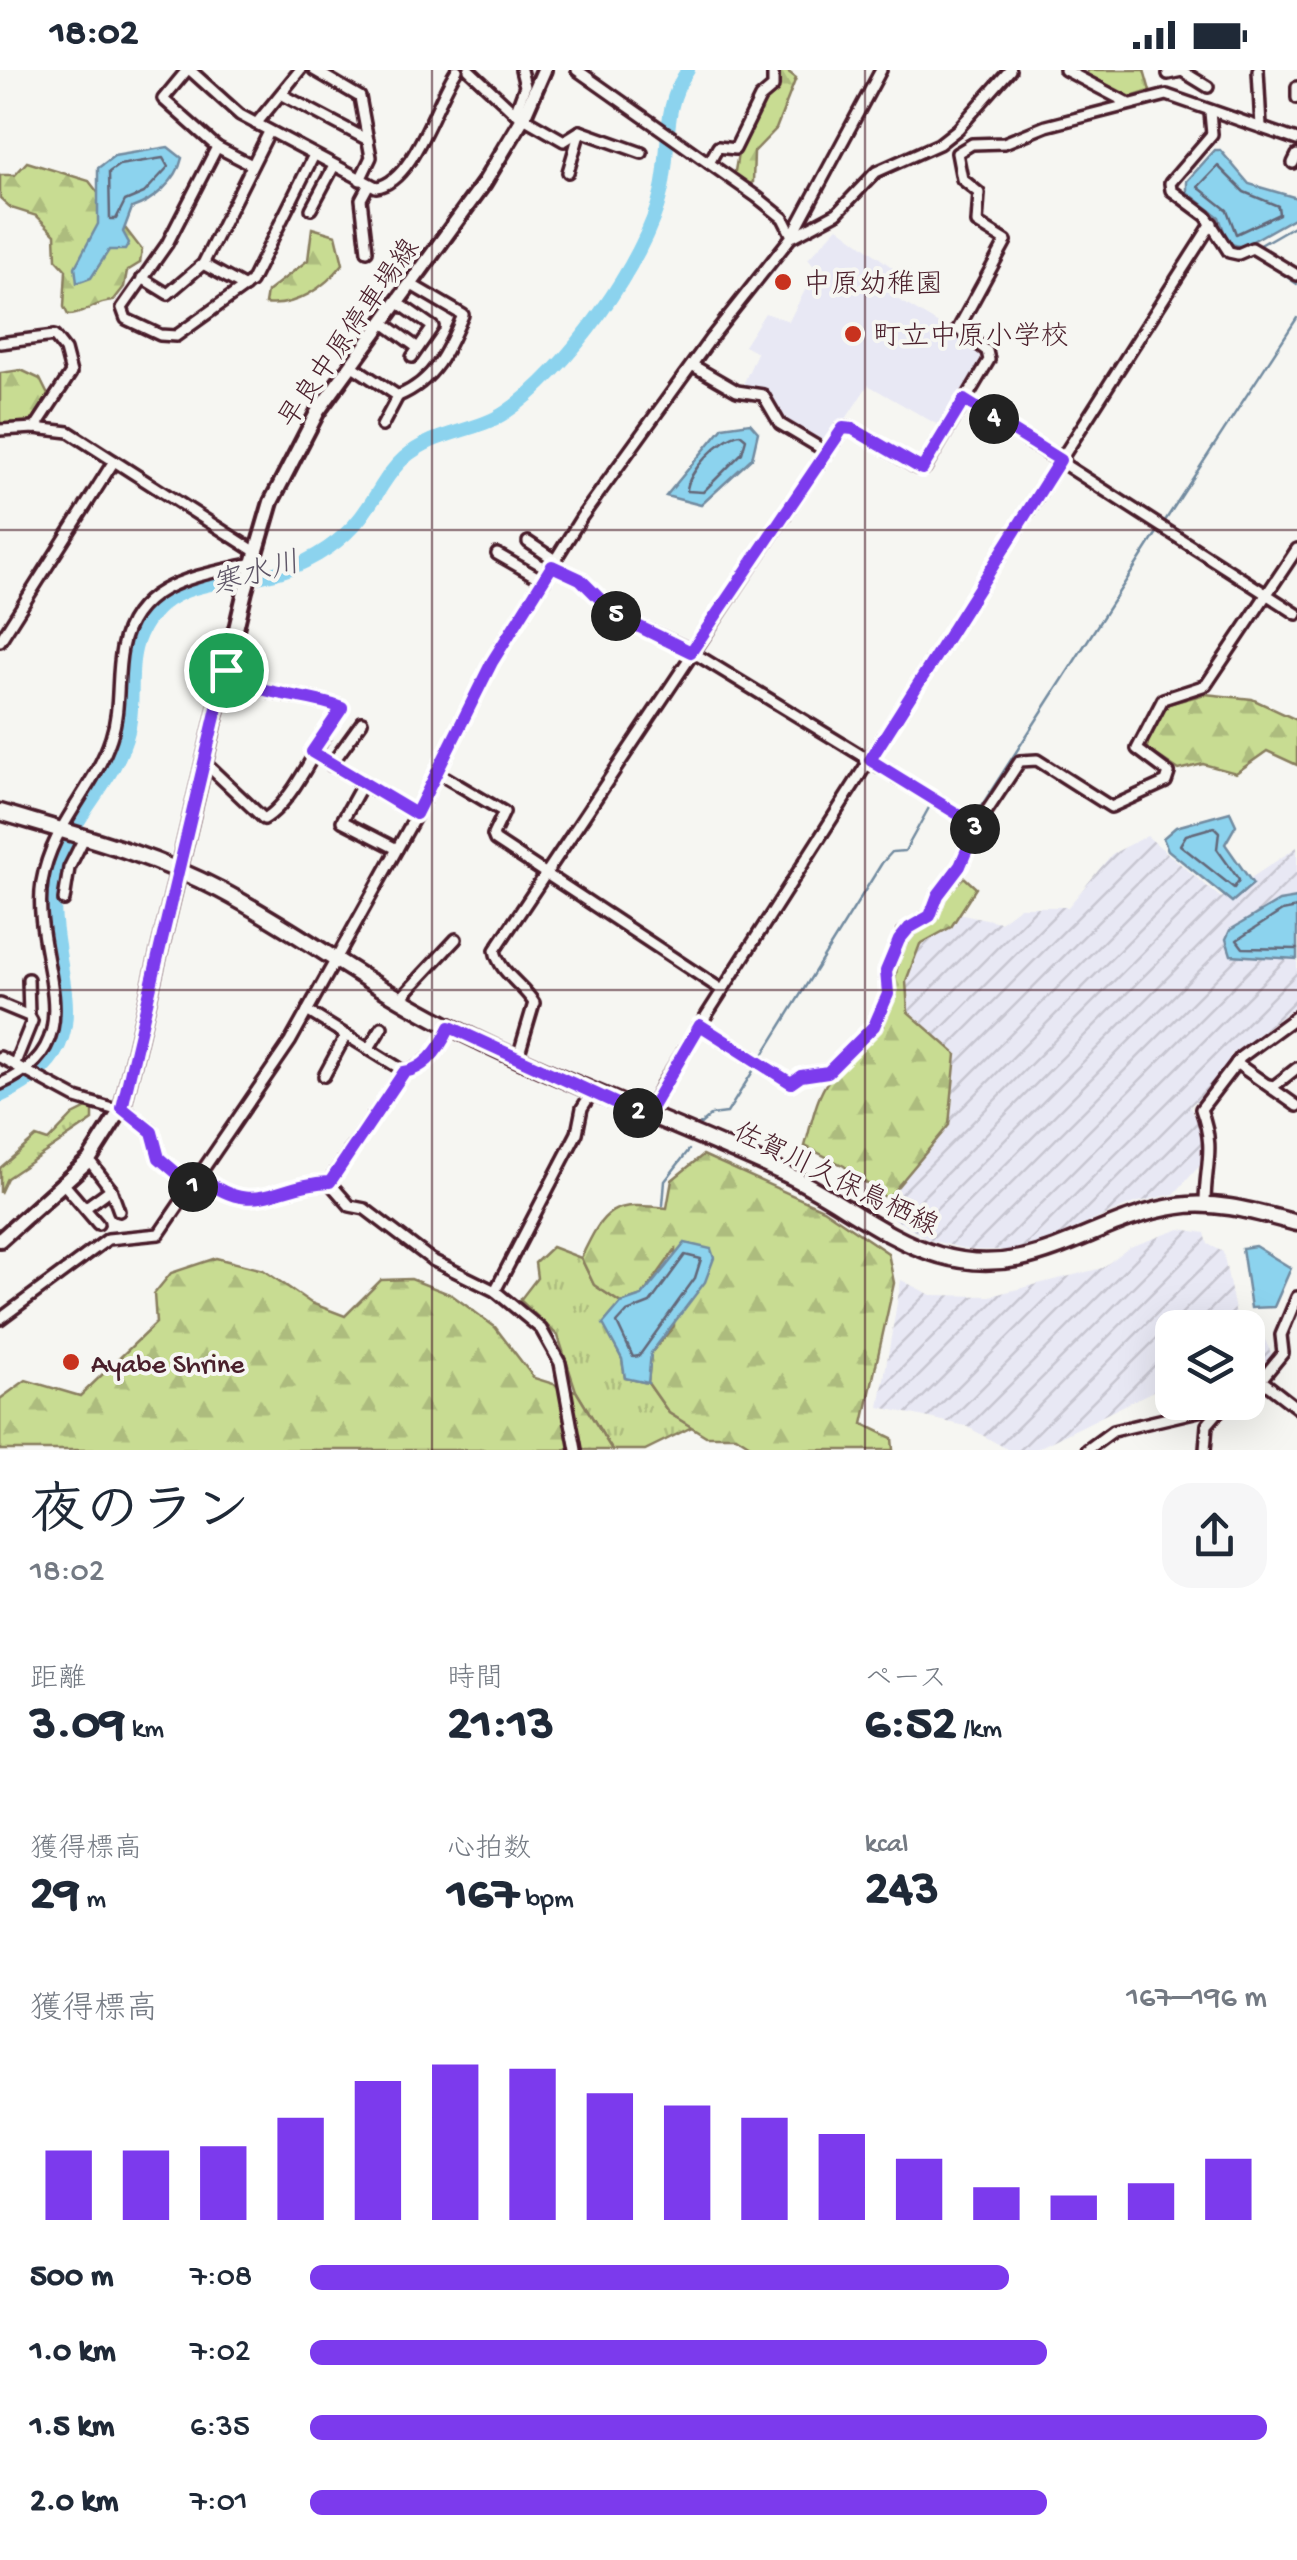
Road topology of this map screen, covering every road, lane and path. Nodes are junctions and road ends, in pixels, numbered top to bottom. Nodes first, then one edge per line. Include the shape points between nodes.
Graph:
1 (188, 70) edge
2 (300, 70) edge
3 (314, 70) edge
4 (456, 70) edge
5 (469, 70) edge
6 (521, 70) edge
7 (544, 70) edge
8 (578, 70) edge
9 (773, 70) edge
10 (881, 70) edge
11 (1010, 70) edge
12 (1066, 70) edge
13 (1258, 70) edge
14 (1168, 72) edge
15 (1208, 87) dead end
16 (1297, 87) edge
17 (281, 94) junction
18 (1166, 95) junction
19 (1297, 98) edge
20 (1128, 103) junction
21 (1210, 112) junction
22 (519, 115) junction
23 (256, 124) junction
24 (1262, 128) junction
25 (269, 132) junction
26 (580, 132) junction
27 (368, 140) junction
28 (1297, 140) edge
29 (216, 147) junction
30 (642, 153) dead end
31 (314, 155) junction
32 (709, 163) junction
33 (252, 165) junction
34 (334, 166) junction
35 (568, 172) dead end
36 (365, 182) junction
37 (311, 209) dead end
38 (1212, 223) junction
39 (792, 236) junction
40 (367, 251) dead end
41 (203, 264) junction
42 (1297, 275) edge
43 (142, 278) junction
44 (410, 284) junction
45 (245, 287) junction
46 (397, 302) junction
47 (382, 322) junction
48 (0, 343) edge
49 (351, 365) junction
50 (692, 365) junction
51 (398, 396) junction
52 (964, 400) junction
53 (382, 426) dead end
54 (35, 428) junction
55 (0, 430) edge
56 (827, 452) junction
57 (1060, 460) junction
58 (114, 461) junction
59 (528, 542) dead end
60 (1297, 549) edge
61 (497, 554) dead end
62 (254, 557) junction
63 (554, 563) junction
64 (544, 581) junction
65 (1267, 594) junction
66 (1297, 614) edge
67 (0, 641) edge
68 (691, 652) junction
69 (226, 670) junction
70 (362, 722) dead end
71 (312, 752) junction
72 (870, 760) junction
73 (204, 762) junction
74 (331, 765) junction
75 (438, 774) junction
76 (362, 785) junction
77 (0, 812) edge
78 (416, 814) junction
79 (972, 823) junction
80 (59, 830) junction
81 (84, 838) junction
82 (397, 848) junction
83 (178, 870) junction
84 (546, 874) junction
85 (64, 900) dead end
86 (456, 938) dead end
87 (334, 961) junction
88 (28, 978) dead end
89 (722, 990) junction
90 (399, 1000) junction
91 (0, 1004) edge
92 (306, 1011) junction
93 (29, 1016) junction
94 (1297, 1016) edge
95 (700, 1025) junction
96 (382, 1026) dead end
97 (450, 1027) junction
98 (346, 1035) junction
99 (369, 1048) junction
100 (0, 1057) edge
101 (518, 1057) junction
102 (14, 1063) junction
103 (1236, 1063) junction
104 (1297, 1068) edge
105 (27, 1070) junction
106 (404, 1072) junction
107 (324, 1076) dead end
108 (0, 1084) edge
109 (1268, 1086) junction
110 (591, 1094) junction
111 (1297, 1106) edge
112 (122, 1108) junction
113 (646, 1117) junction
114 (89, 1160) junction
115 (200, 1176) junction
116 (62, 1182) junction
117 (330, 1182) junction
118 (193, 1187) junction
119 (111, 1189) junction
120 (1206, 1204) junction
121 (85, 1208) junction
122 (120, 1211) dead end
123 (1297, 1222) edge
124 (98, 1224) dead end
125 (0, 1240) edge
126 (494, 1291) junction
127 (1297, 1297) edge
128 (0, 1320) edge
129 (1265, 1376) edge
130 (1265, 1382) edge
131 (1297, 1408) edge
132 (1159, 1420) edge
133 (1211, 1420) edge
134 (576, 1450) edge
135 (1087, 1450) edge
136 (1205, 1450) edge

1 - 23 street
1 - 29 street via 163,99
2 - 17 street
3 - 27 street via 360,96
4 - 36 street via 425,138 388,184
5 - 22 street
6 - 22 street
7 - 22 main road, 早良中原停車場線
8 - 32 street
9 - 32 street via 773,87 760,98 735,149 718,147
10 - 39 street
11 - 39 street via 947,138 876,172 837,212
12 - 20 street
13 - 24 street
14 - 15 street via 1182,71
14 - 18 street
16 - 19 street
17 - 23 street
17 - 27 street
18 - 20 street
18 - 21 street
20 - 52 street via 1004,143 972,144 957,154 962,179 979,194 974,219 1006,242 959,324 990,356
21 - 24 street
21 - 38 street via 1212,134 1170,183
22 - 26 street via 564,141
22 - 44 main road, 早良中原停車場線 via 484,183
23 - 25 street
24 - 28 street
25 - 31 street
25 - 33 street
26 - 30 street
26 - 35 street
27 - 36 street
29 - 33 street
29 - 43 street via 167,244
31 - 34 street
31 - 45 street
32 - 39 street via 783,218
33 - 41 street
34 - 36 street
34 - 37 street
36 - 40 street
38 - 42 street via 1229,252 1256,249
38 - 57 street
39 - 50 street
41 - 43 street via 168,294
41 - 45 street
43 - 45 street via 121,312 166,337 182,334
44 - 46 main road, 早良中原停車場線
44 - 51 street via 463,315 422,386
46 - 47 main road, 早良中原停車場線
46 - 47 street via 433,328 415,353
47 - 49 main road, 早良中原停車場線
48 - 54 street via 54,336 65,350 70,372
49 - 51 street
49 - 62 main road, 早良中原停車場線 via 291,456
50 - 56 street via 738,391 763,395 780,424
50 - 63 street
51 - 53 street
52 - 56 street via 925,468 848,427
52 - 57 street
54 - 55 street
54 - 58 street via 69,432
56 - 68 street
57 - 65 street
57 - 72 street
58 - 62 street
58 - 67 street
59 - 63 street
60 - 65 street
61 - 64 street
62 - 69 main road, 早良中原停車場線
62 - 80 street via 165,588 133,619 122,647 118,716 107,752
63 - 64 street
63 - 68 street via 617,616
64 - 75 street via 492,662
65 - 66 street
65 - 79 street via 1206,685 1163,699 1141,736 1137,750 1166,770 1166,782 1111,807 1025,757
68 - 72 street
68 - 84 street
69 - 71 street via 246,687 342,708
69 - 73 main road, 早良中原停車場線
70 - 74 street
71 - 73 street via 292,794 264,819
71 - 74 street
72 - 79 street
72 - 89 street
73 - 83 main road, 早良中原停車場線
74 - 76 street
75 - 78 street
75 - 84 street via 504,812 495,840
76 - 78 street
76 - 82 street via 342,821
77 - 80 main road, 佐賀川久保鳥栖線
78 - 82 street
79 - 95 street via 960,866 930,916 899,940 874,1026 822,1074 791,1083
80 - 81 main road, 佐賀川久保鳥栖線
80 - 105 street via 42,882 55,1023 45,1050
81 - 83 main road, 佐賀川久保鳥栖線
81 - 85 street via 69,868
82 - 87 street
83 - 87 main road, 佐賀川久保鳥栖線
83 - 112 main road, 早良中原停車場線
84 - 89 street
84 - 101 street via 495,950 501,968 534,1004
86 - 90 street
87 - 90 main road, 佐賀川久保鳥栖線
87 - 92 street
88 - 93 street
89 - 95 street
90 - 97 main road, 佐賀川久保鳥栖線
91 - 93 street
92 - 98 street
92 - 115 street
93 - 102 street
94 - 103 street
95 - 113 street
96 - 99 street
97 - 101 main road, 佐賀川久保鳥栖線
97 - 106 street via 431,1057
98 - 99 street
98 - 107 street
99 - 106 street
100 - 102 street
101 - 110 main road, 佐賀川久保鳥栖線
102 - 105 street
103 - 109 street
103 - 120 street via 1201,1109 1212,1156
104 - 109 street
105 - 108 street
105 - 112 street via 76,1098
106 - 117 street
109 - 111 street
110 - 113 main road, 佐賀川久保鳥栖線
110 - 126 street via 578,1133
112 - 114 main road, 早良中原停車場線
112 - 118 street via 152,1132 159,1158
113 - 120 main road, 佐賀川久保鳥栖線 via 790,1176 939,1255 981,1262 1047,1254 1140,1216
114 - 116 main road, 早良中原停車場線
114 - 119 street
115 - 117 street via 220,1192 249,1200
115 - 118 street
116 - 121 street
116 - 125 main road, 早良中原停車場線
117 - 126 street via 350,1206 366,1209 412,1248
118 - 128 street via 159,1234 108,1239
119 - 121 street
119 - 122 street
120 - 123 main road, 佐賀川久保鳥栖線
121 - 124 street
126 - 134 street via 526,1314 556,1352
127 - 129 street via 1281,1335 1283,1352
130 - 131 street
132 - 135 street via 1113,1431
133 - 136 street

